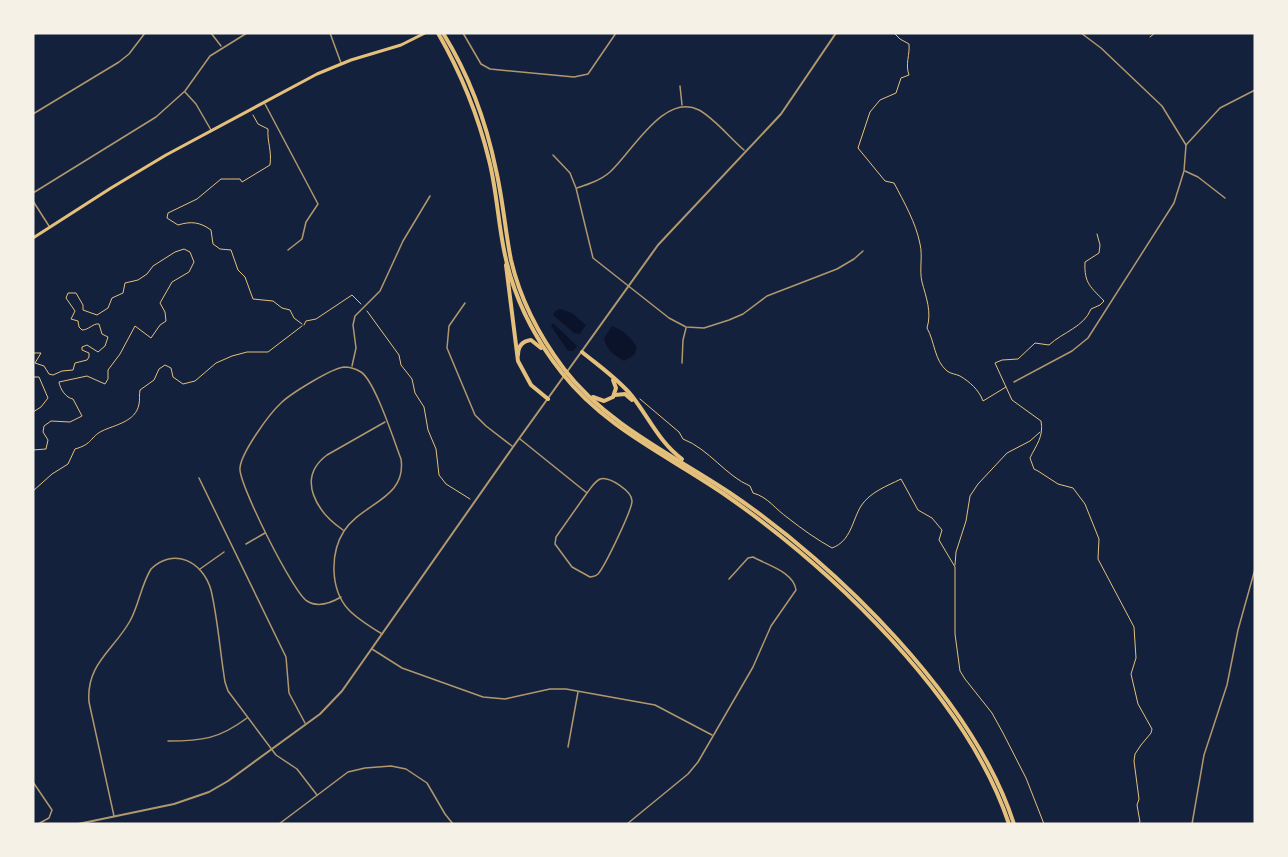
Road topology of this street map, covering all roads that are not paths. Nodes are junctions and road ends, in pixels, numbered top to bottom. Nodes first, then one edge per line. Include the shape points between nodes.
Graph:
1 (145, 33) edge
2 (211, 33) edge
3 (247, 33) edge
4 (330, 33) edge
5 (424, 33) edge
6 (438, 33) edge
7 (443, 33) edge
8 (463, 33) edge
9 (616, 33) edge
10 (836, 33) edge
11 (1081, 33) edge
12 (222, 47) junction
13 (342, 64) junction
14 (680, 86) dead end
15 (1255, 90) edge
16 (185, 92) junction
17 (264, 103) junction
18 (682, 106) junction
19 (33, 114) edge
20 (211, 130) junction
21 (1186, 145) junction
22 (745, 152) junction
23 (553, 155) dead end
24 (1184, 171) junction
25 (576, 188) junction
26 (33, 193) edge
27 (430, 196) dead end
28 (1225, 198) dead end
29 (33, 201) edge
30 (50, 227) junction
31 (33, 238) edge
32 (288, 250) dead end
33 (863, 250) dead end
34 (505, 256) junction
35 (628, 287) junction
36 (465, 303) dead end
37 (686, 327) junction
38 (582, 352) junction
39 (549, 357) junction
40 (682, 363) dead end
41 (352, 367) junction
42 (606, 372) junction
43 (571, 381) junction
44 (1014, 382) dead end
45 (578, 385) junction
46 (613, 397) junction
47 (548, 399) junction
48 (638, 404) junction
49 (386, 422) junction
50 (519, 439) junction
51 (513, 447) junction
52 (705, 476) junction
53 (199, 478) dead end
54 (587, 493) junction
55 (344, 531) junction
56 (266, 533) junction
57 (246, 544) dead end
58 (224, 552) dead end
59 (1255, 569) edge
60 (200, 570) junction
61 (729, 579) dead end
62 (341, 597) junction
63 (382, 634) junction
64 (371, 649) junction
65 (579, 691) junction
66 (248, 717) junction
67 (306, 724) junction
68 (713, 736) junction
69 (168, 741) dead end
70 (568, 747) dead end
71 (272, 749) junction
72 (33, 782) edge
73 (317, 795) junction
74 (114, 816) junction
75 (38, 824) edge
76 (78, 824) edge
77 (279, 824) edge
78 (453, 824) edge
79 (627, 824) edge
80 (1009, 824) edge
81 (1014, 824) edge
82 (1192, 824) edge

1 - 19 street via 119,62
2 - 12 street
3 - 12 street
4 - 13 street
5 - 13 main road via 401,45
6 - 34 highway via 478,118 490,162
7 - 43 highway via 458,57 487,133 519,285 540,332
8 - 9 street via 481,64 490,69 574,77 588,74
10 - 22 street via 781,114
11 - 21 street via 1162,106
12 - 16 street via 210,56
13 - 17 main road
14 - 18 street
15 - 21 street via 1220,108
16 - 20 street
16 - 26 street via 156,117
17 - 20 main road
17 - 32 street via 318,204 306,222 302,239
18 - 22 street via 699,110
18 - 25 street via 658,119 601,179
20 - 30 main road
21 - 24 street
22 - 35 street via 666,234
23 - 25 street via 570,173
24 - 28 street
24 - 44 street via 1167,215 1088,338
25 - 35 street via 593,258
27 - 41 street via 379,293 355,316
29 - 30 street
30 - 31 main road
33 - 37 street via 837,269 767,296 743,314 704,328
34 - 39 highway via 520,303
34 - 47 highway via 518,361 531,385
35 - 37 street
35 - 38 street
36 - 51 street via 449,326 447,348 475,415
37 - 40 street
38 - 42 highway
38 - 47 street
39 - 43 highway
39 - 47 highway via 531,340 518,351 527,377
41 - 49 street via 367,376
41 - 56 street via 330,371 281,402 244,453 240,465 242,480
42 - 46 highway via 616,386
42 - 48 highway
43 - 45 highway
43 - 80 highway via 616,426 771,529 850,598 959,725 984,766
45 - 46 highway via 598,400
45 - 52 highway via 618,422
46 - 48 highway via 625,394
47 - 50 street
48 - 52 highway via 665,444
49 - 55 street via 401,459 401,476 394,489
49 - 55 street via 327,455 311,475 321,510
50 - 51 street
50 - 54 street
51 - 63 street
52 - 81 highway via 814,559 899,642 978,745
53 - 67 street via 286,657 289,693
54 - 54 street via 602,478 632,499 598,573 590,577 572,567 555,544
55 - 62 street via 334,568
56 - 57 street
56 - 62 street via 300,596 319,604
58 - 60 street
59 - 82 street via 1227,685 1204,755
60 - 66 street via 210,589 225,682
60 - 74 street via 180,557 157,563 147,576 130,621 92,674 89,702
61 - 68 street via 753,557 786,574 796,590 771,626 753,667
62 - 63 street via 354,615
63 - 64 street
64 - 65 street via 410,672 496,699 550,689
64 - 67 street via 335,699
65 - 68 street via 655,705
65 - 70 street
66 - 69 street via 213,738
66 - 71 street
67 - 71 street
68 - 79 street via 688,774
71 - 73 street via 297,769
71 - 74 street via 209,792 174,804
72 - 75 street via 52,810 49,818
73 - 77 street
73 - 78 street via 348,772 398,767 427,783
74 - 76 street

